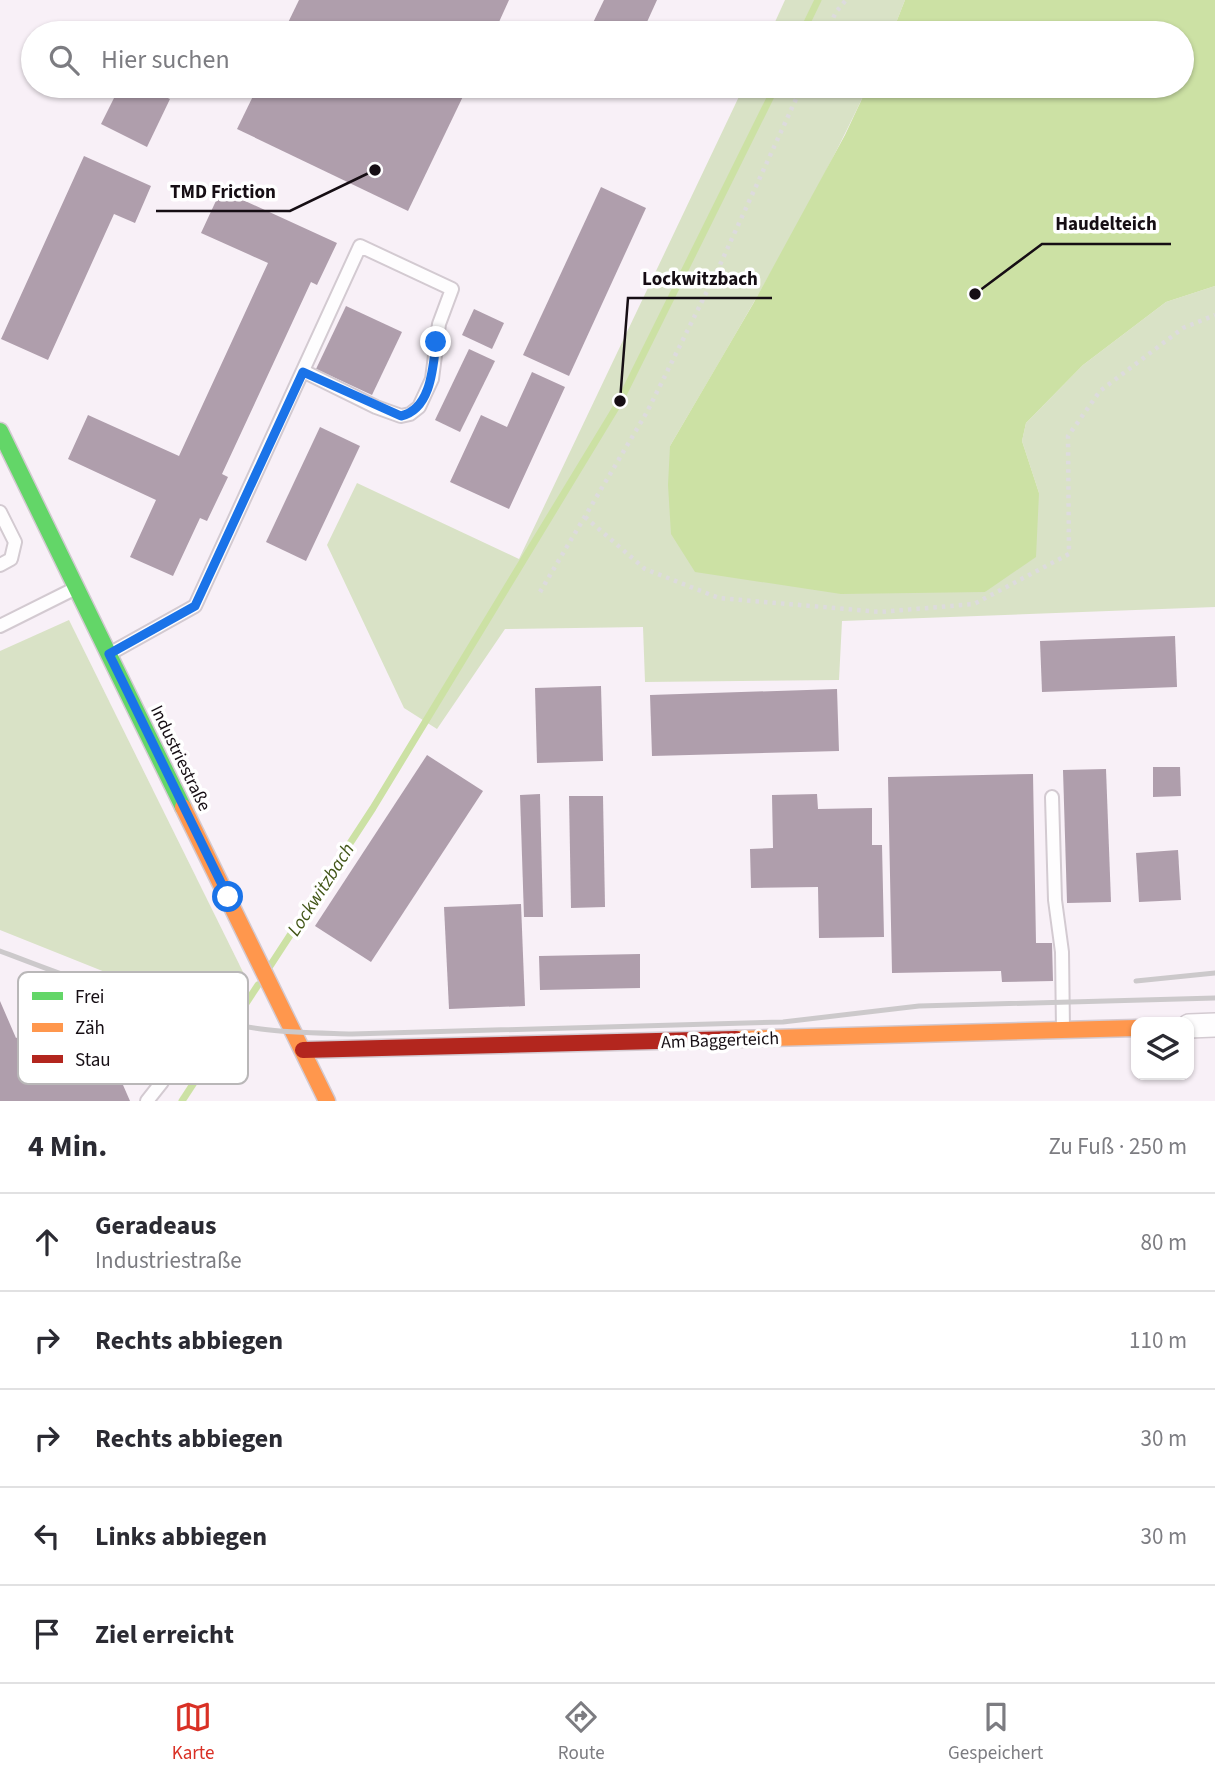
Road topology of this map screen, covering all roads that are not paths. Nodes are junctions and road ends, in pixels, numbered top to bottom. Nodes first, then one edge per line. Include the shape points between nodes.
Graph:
1 (303, 372) junction
2 (0, 431) edge
3 (0, 512) edge
4 (0, 565) edge
5 (76, 588) junction
6 (0, 626) edge
7 (109, 654) junction
8 (1052, 797) dead end
9 (1215, 1025) edge
10 (1194, 1026) edge
11 (1131, 1028) edge
12 (1063, 1030) junction
13 (303, 1050) junction
14 (160, 1084) edge
15 (147, 1101) edge
16 (327, 1101) edge

1 - 1 lane via 360,246 452,289 439,324 432,379 419,407 410,414 388,412
1 - 7 lane via 195,606
2 - 5 street, Industriestraße
3 - 4 lane via 15,542 11,559
5 - 6 lane
5 - 7 street, Industriestraße
7 - 13 street, Industriestraße
8 - 12 lane
9 - 10 street
11 - 12 street, Am Baggerteich
12 - 13 street, Am Baggerteich
13 - 16 street, Industriestraße
14 - 15 lane

